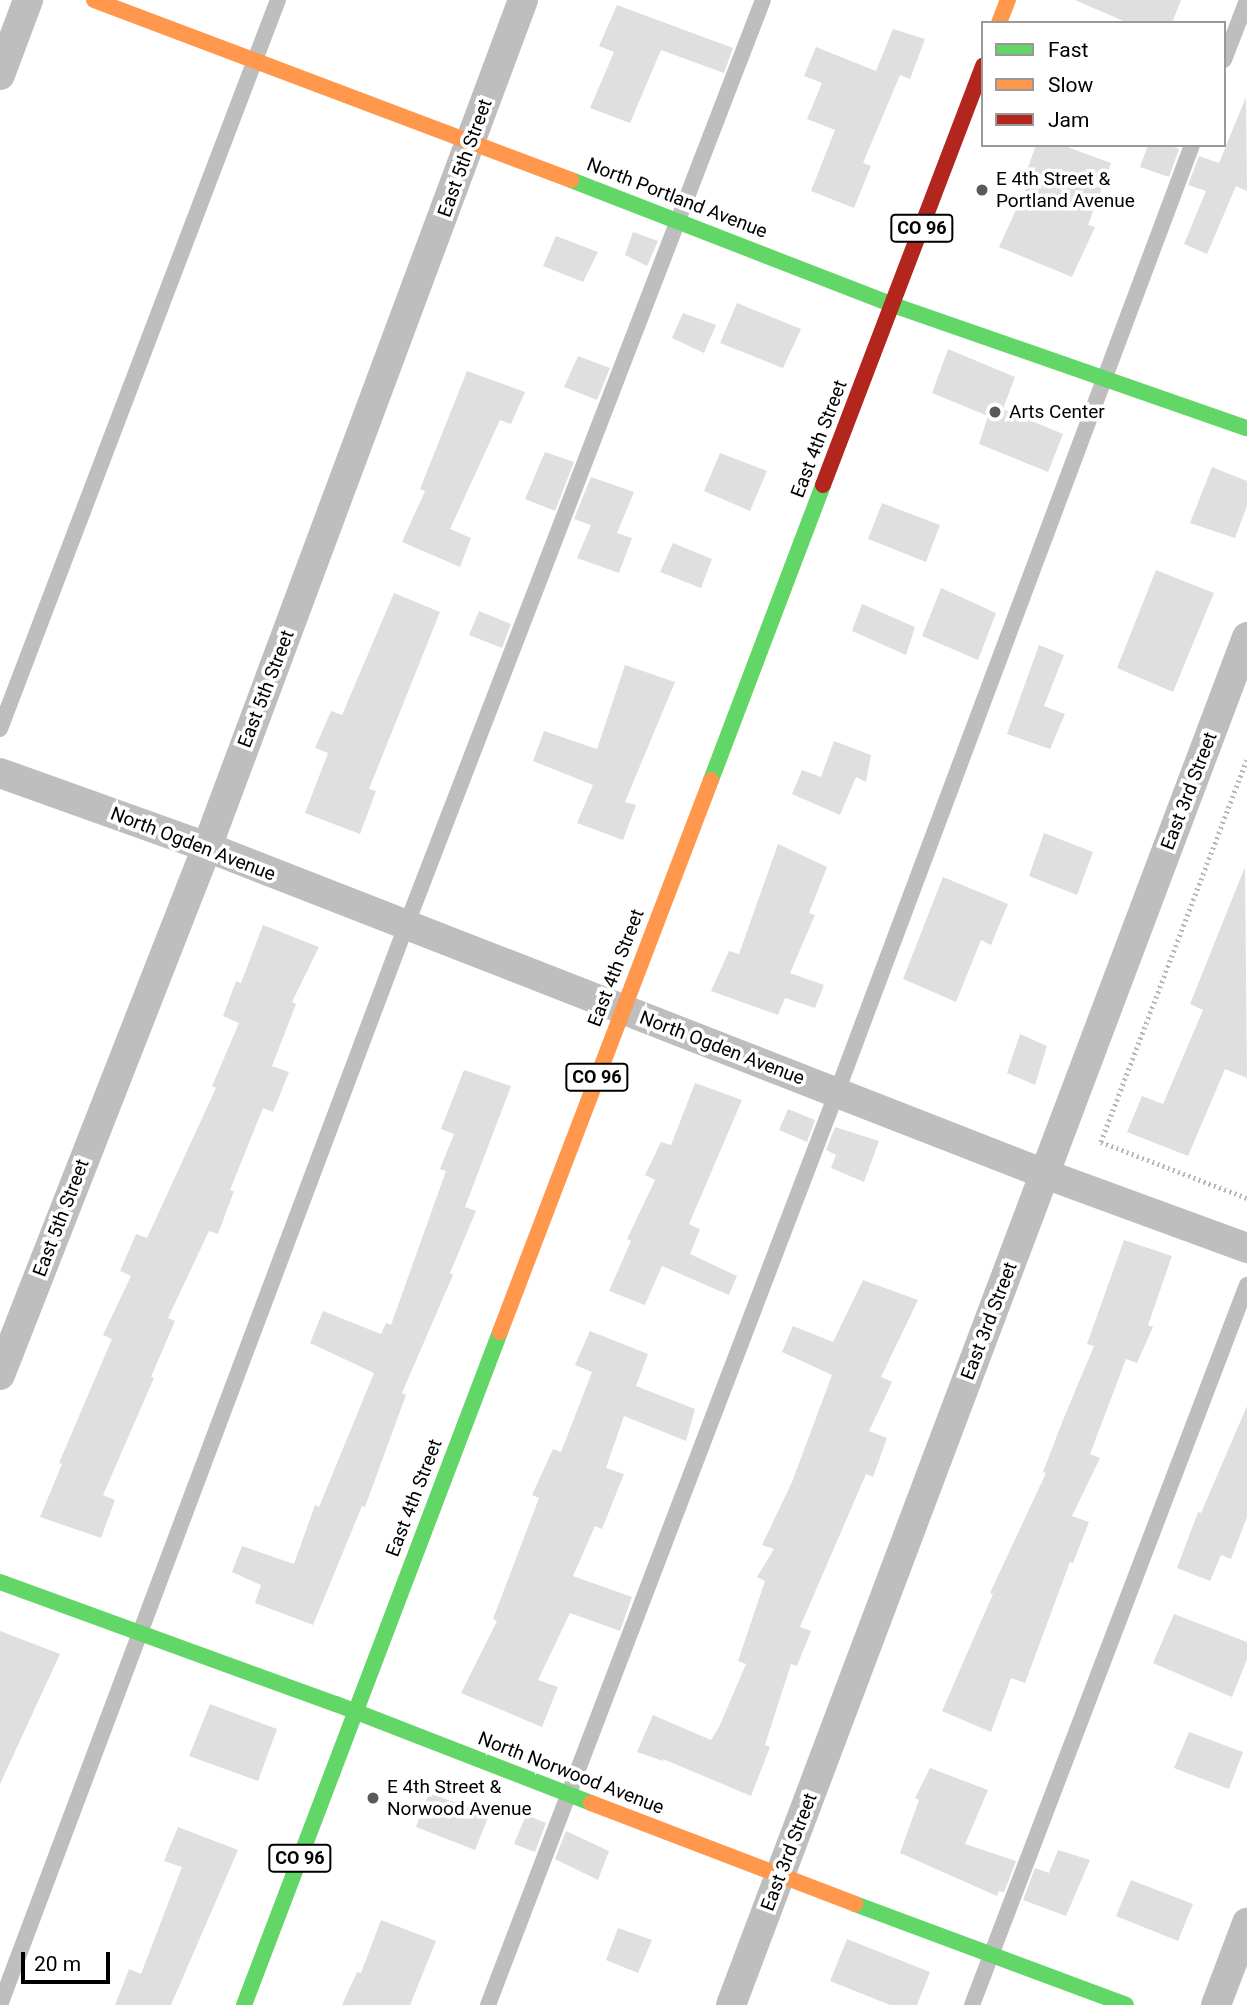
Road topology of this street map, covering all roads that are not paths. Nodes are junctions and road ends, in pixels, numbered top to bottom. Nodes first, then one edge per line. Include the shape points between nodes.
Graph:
1 (28, 0) edge
2 (94, 0) edge
3 (278, 0) edge
4 (523, 0) edge
5 (763, 0) edge
6 (1008, 0) edge
7 (1247, 0) edge
8 (1000, 21) edge
9 (1226, 55) edge
10 (255, 61) junction
11 (981, 70) edge
12 (0, 75) edge
13 (471, 142) junction
14 (1191, 147) edge
15 (678, 220) junction
16 (893, 305) junction
17 (1105, 377) junction
18 (1247, 428) edge
19 (1247, 638) edge
20 (0, 729) edge
21 (0, 773) edge
22 (207, 847) junction
23 (406, 926) junction
24 (622, 1010) junction
25 (837, 1092) junction
26 (1045, 1174) junction
27 (1247, 1248) edge
28 (1247, 1285) edge
29 (0, 1375) edge
30 (0, 1582) edge
31 (139, 1634) junction
32 (356, 1712) junction
33 (568, 1794) junction
34 (780, 1876) junction
35 (1247, 1923) edge
36 (992, 1953) junction
37 (0, 2005) edge
38 (244, 2005) edge
39 (488, 2005) edge
40 (731, 2005) edge
41 (972, 2005) edge
42 (1126, 2005) edge
43 (1216, 2005) edge

1 - 12 street
2 - 10 street, North Portland Avenue
3 - 10 lane
4 - 13 street, East 5th Street
5 - 15 lane
6 - 8 street
7 - 9 lane
10 - 13 street, North Portland Avenue
10 - 20 lane
11 - 16 street, East 4th Street / CO 96
13 - 15 street, North Portland Avenue
13 - 22 street, East 5th Street
14 - 17 lane
15 - 16 street, North Portland Avenue
15 - 23 lane
16 - 17 street, North Portland Avenue
16 - 24 street, East 4th Street / CO 96
17 - 18 street, North Portland Avenue
17 - 25 lane
19 - 26 street, East 3rd Street
21 - 22 street, North Ogden Avenue
22 - 23 street, North Ogden Avenue
22 - 29 street, East 5th Street
23 - 24 street, North Ogden Avenue
23 - 31 lane
24 - 25 street, North Ogden Avenue
24 - 32 street, East 4th Street / CO 96
25 - 26 street, North Ogden Avenue
25 - 33 lane
26 - 27 street, North Ogden Avenue
26 - 34 street, East 3rd Street
28 - 36 lane
30 - 31 street, North Norwood Avenue
31 - 32 street, North Norwood Avenue
31 - 37 lane
32 - 33 street, North Norwood Avenue
32 - 38 street, East 4th Street / CO 96
33 - 34 street, North Norwood Avenue
33 - 39 lane
34 - 36 street, North Norwood Avenue
34 - 40 street, East 3rd Street
35 - 43 street
36 - 41 lane
36 - 42 street, North Norwood Avenue

